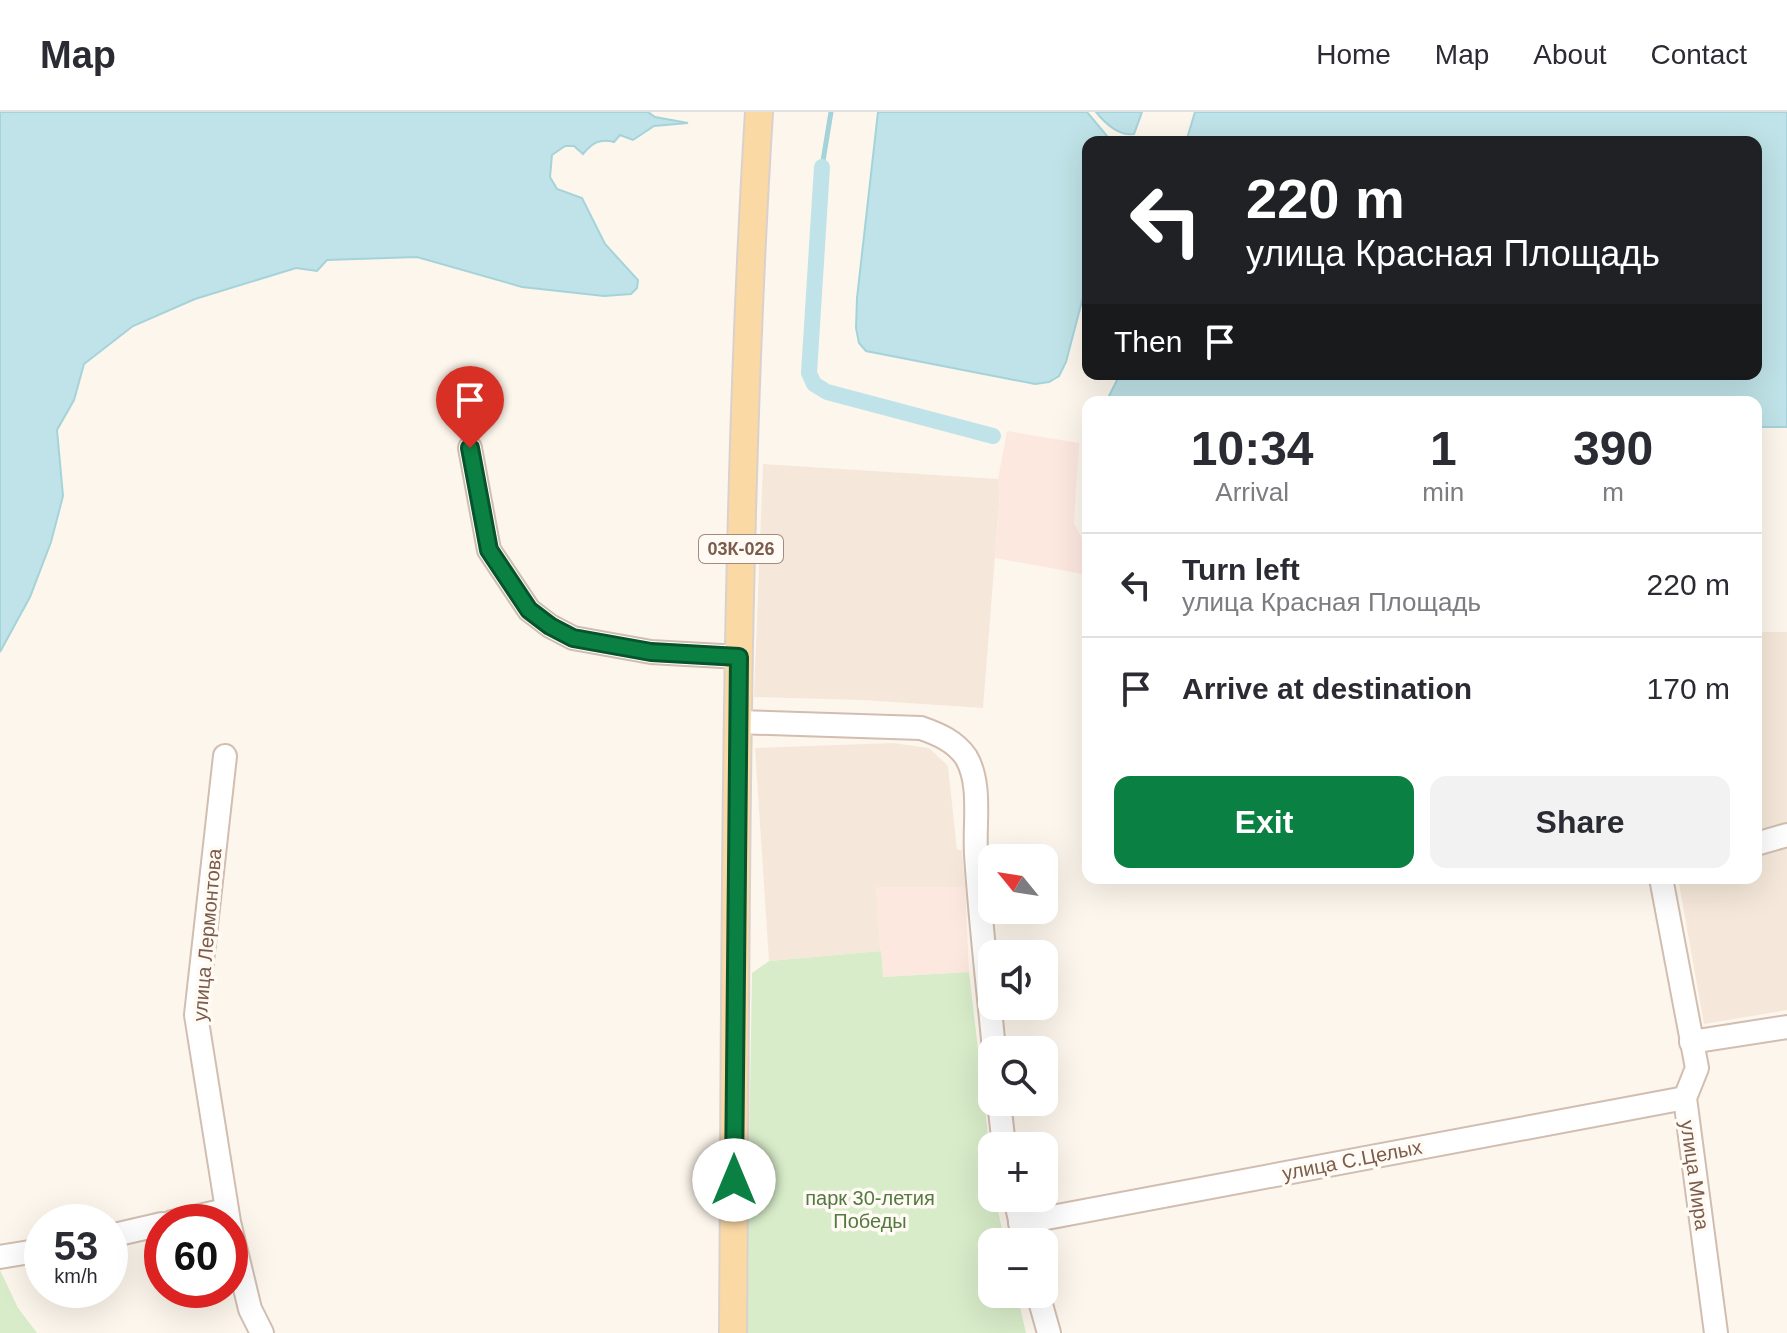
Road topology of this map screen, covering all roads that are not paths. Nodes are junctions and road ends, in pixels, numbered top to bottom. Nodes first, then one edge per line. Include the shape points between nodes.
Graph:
1 (759, 112) edge
2 (470, 448) dead end
3 (739, 657) junction
4 (737, 722) junction
5 (225, 756) dead end
6 (1787, 835) edge
7 (1762, 842) edge
8 (1662, 884) edge
9 (1787, 1027) edge
10 (993, 1036) edge
11 (1691, 1042) junction
12 (1685, 1098) junction
13 (226, 1204) edge
14 (1042, 1228) edge
15 (24, 1253) edge
16 (0, 1257) edge
17 (248, 1301) edge
18 (1042, 1308) edge
19 (262, 1333) edge
20 (733, 1333) edge
21 (1049, 1333) edge
22 (1716, 1333) edge

1 - 3 main road, 03К-026
2 - 3 street via 489,550 529,610 573,638 651,652
3 - 4 main road, 03К-026
4 - 10 street via 921,728 953,743 967,759
4 - 20 main road, 03К-026
5 - 13 street, улица Лермонтова via 196,1015
6 - 7 street
8 - 11 street, улица Мира
9 - 11 street
11 - 12 street, улица Мира via 1697,1068
12 - 14 street, улица С.Целых
12 - 22 street, улица Мира
15 - 16 street
17 - 19 street, улица Лермонтова
18 - 21 street

